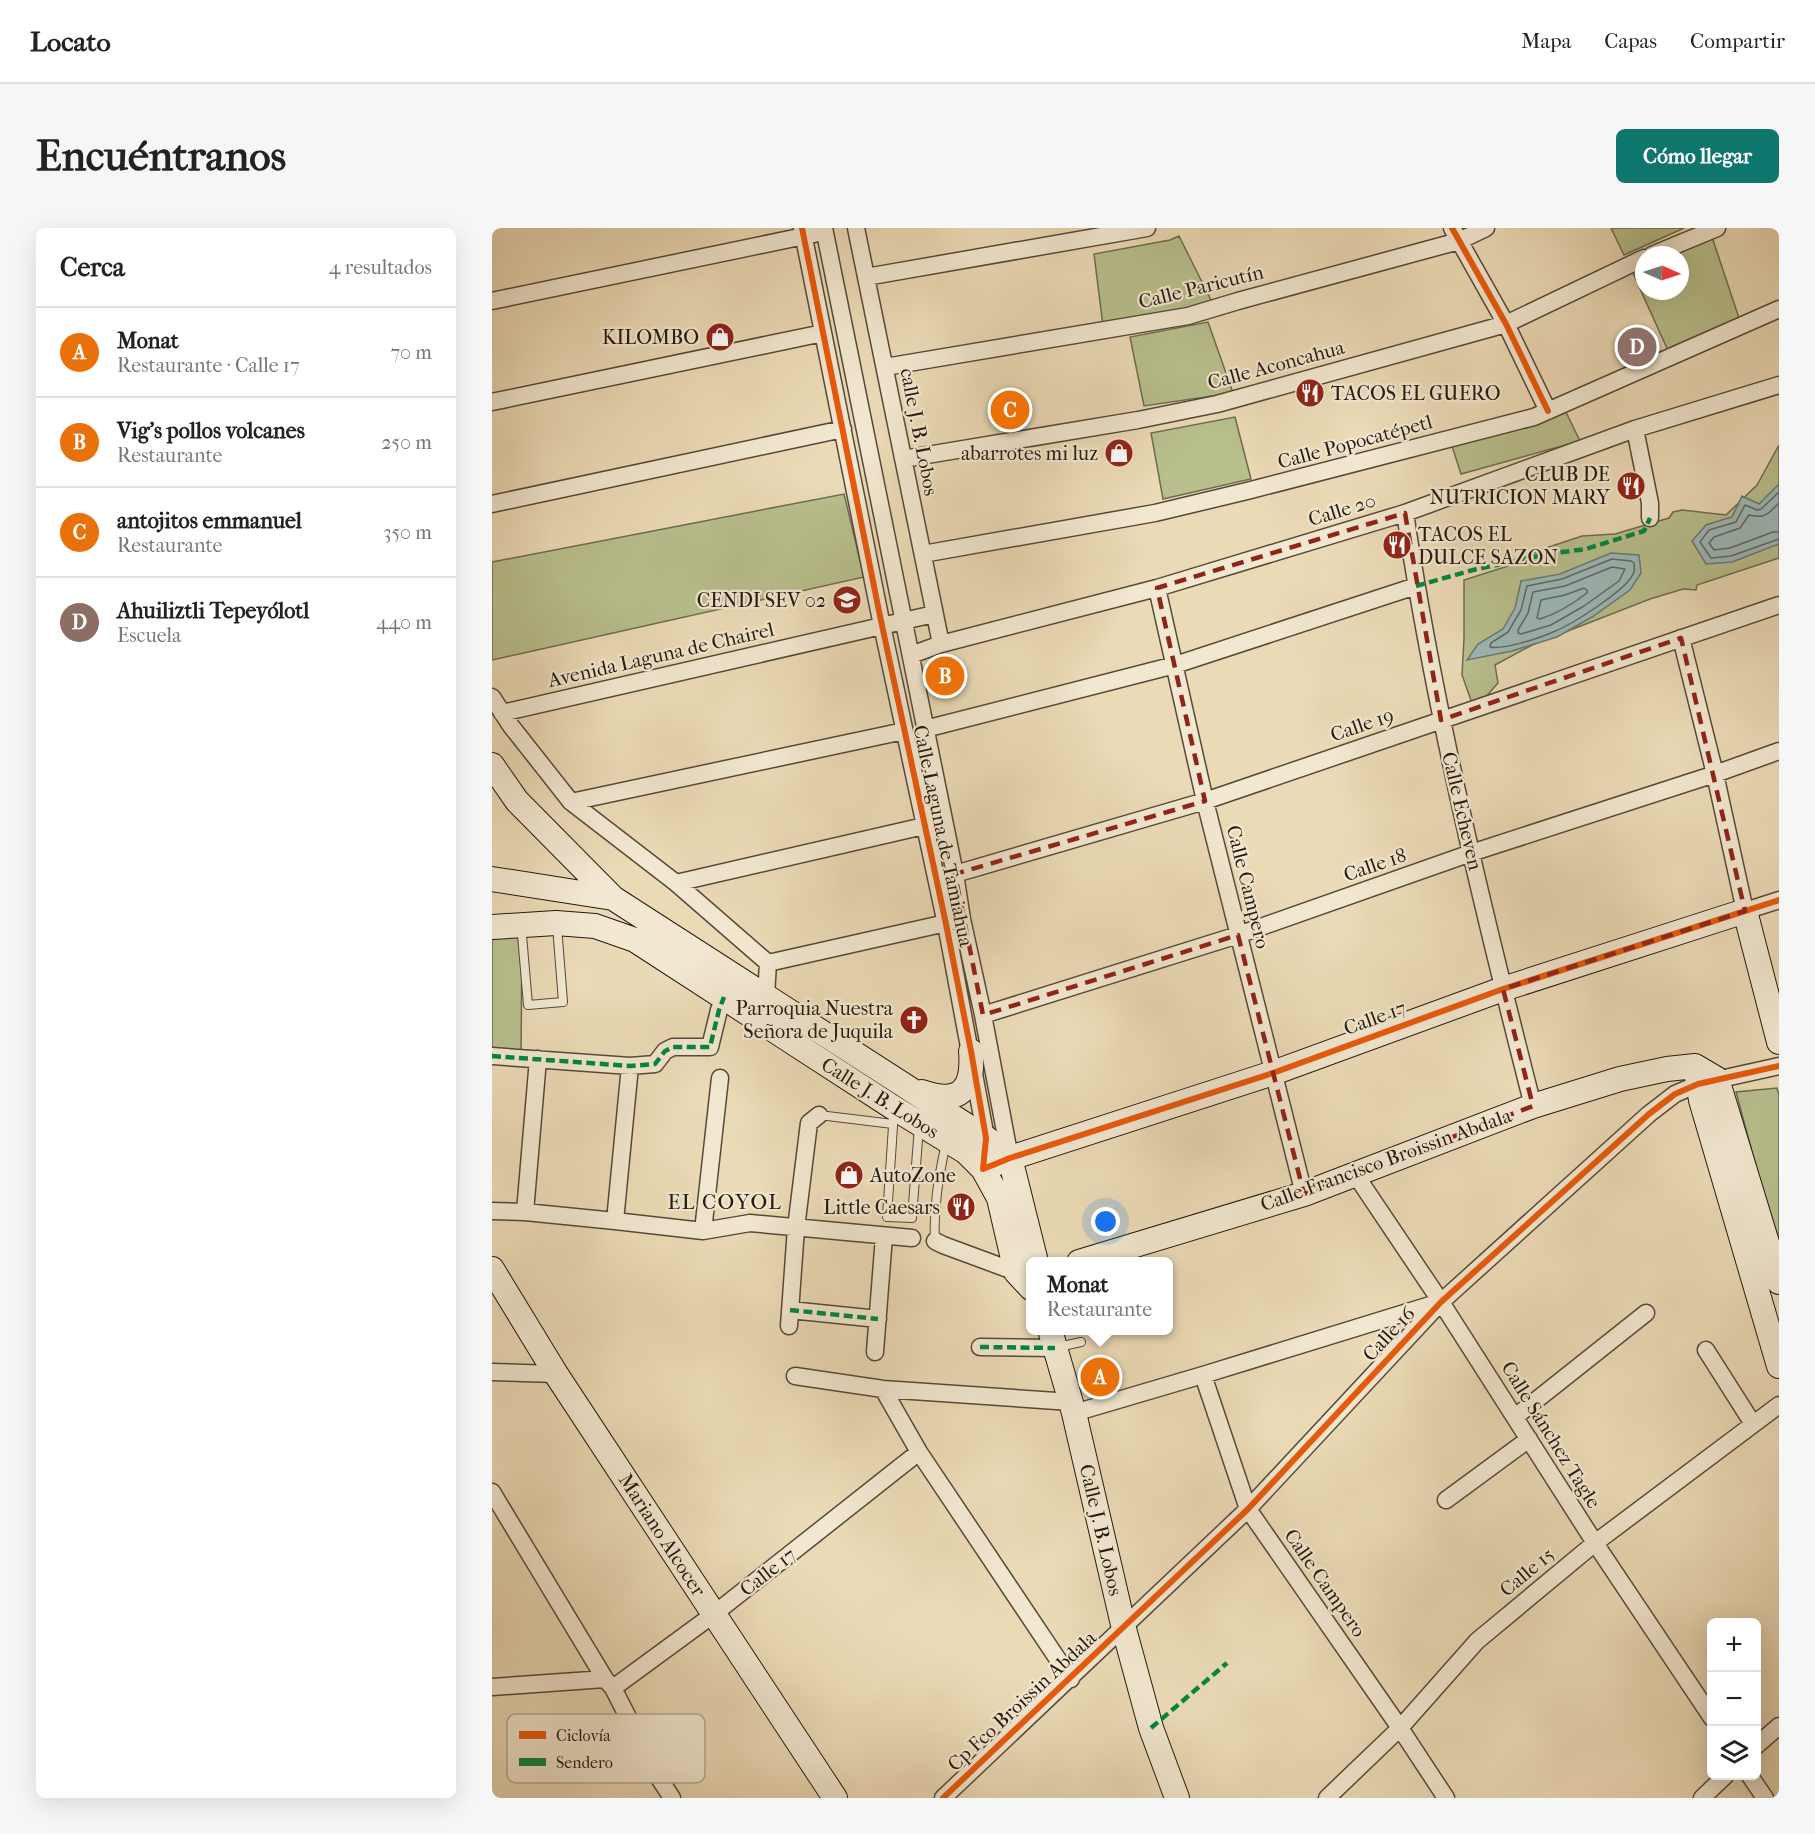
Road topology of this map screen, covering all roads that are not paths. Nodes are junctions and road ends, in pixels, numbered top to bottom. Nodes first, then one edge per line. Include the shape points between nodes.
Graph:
1 (856, 228) edge
2 (1148, 228) edge
3 (1486, 228) edge
4 (1717, 228) edge
5 (825, 230) edge
6 (802, 232) edge
7 (1455, 234) edge
8 (1674, 246) edge
9 (1635, 262) edge
10 (866, 277) junction
11 (492, 301) edge
12 (1779, 309) edge
13 (1506, 324) junction
14 (823, 333) junction
15 (885, 367) junction
16 (1779, 385) edge
17 (492, 402) edge
18 (1548, 411) junction
19 (843, 429) junction
20 (1635, 429) junction
21 (903, 459) junction
22 (492, 504) edge
23 (1405, 513) junction
24 (1650, 518) dead end
25 (923, 555) junction
26 (1416, 586) junction
27 (1157, 588) junction
28 (1779, 605) edge
29 (934, 614) junction
30 (904, 622) junction
31 (882, 627) junction
32 (1681, 638) junction
33 (941, 644) junction
34 (911, 655) junction
35 (1175, 665) junction
36 (492, 697) edge
37 (502, 713) junction
38 (1441, 720) junction
39 (926, 729) junction
40 (904, 731) junction
41 (1779, 751) edge
42 (492, 765) edge
43 (1715, 774) junction
44 (1205, 801) junction
45 (571, 802) junction
46 (924, 826) junction
47 (1471, 854) junction
48 (955, 874) junction
49 (492, 879) edge
50 (676, 883) junction
51 (612, 898) junction
52 (1779, 900) edge
53 (1745, 911) junction
54 (954, 921) junction
55 (556, 923) junction
56 (492, 927) edge
57 (522, 935) dead end
58 (1238, 935) junction
59 (768, 963) junction
60 (1503, 988) junction
61 (766, 996) junction
62 (724, 997) junction
63 (983, 1015) junction
64 (1779, 1042) edge
65 (971, 1051) junction
66 (492, 1056) edge
67 (538, 1059) junction
68 (630, 1066) junction
69 (1779, 1066) edge
70 (1274, 1072) junction
71 (1703, 1076) junction
72 (720, 1078) dead end
73 (908, 1087) junction
74 (1533, 1106) junction
75 (819, 1115) joint
76 (894, 1116) junction
77 (919, 1123) junction
78 (987, 1137) junction
79 (947, 1140) junction
80 (1010, 1158) junction
81 (983, 1169) junction
82 (1355, 1174) junction
83 (1304, 1194) junction
84 (492, 1211) edge
85 (525, 1212) junction
86 (615, 1221) junction
87 (796, 1228) junction
88 (703, 1231) junction
89 (1752, 1233) junction
90 (884, 1236) junction
91 (912, 1238) dead end
92 (935, 1241) joint
93 (1096, 1257) edge
94 (1026, 1261) edge
95 (492, 1269) edge
96 (1026, 1269) edge
97 (1026, 1273) edge
98 (1779, 1282) edge
99 (1441, 1302) junction
100 (1646, 1313) dead end
101 (878, 1319) junction
102 (1052, 1339) edge
103 (1081, 1342) dead end
104 (980, 1347) dead end
105 (1706, 1350) dead end
106 (875, 1352) dead end
107 (1779, 1366) edge
108 (492, 1372) edge
109 (556, 1374) junction
110 (1203, 1375) junction
111 (795, 1376) dead end
112 (884, 1389) junction
113 (1779, 1405) edge
114 (1072, 1407) junction
115 (1515, 1417) junction
116 (1753, 1425) junction
117 (1529, 1439) junction
118 (920, 1452) junction
119 (492, 1492) edge
120 (1446, 1500) dead end
121 (1248, 1509) junction
122 (499, 1516) edge
123 (1594, 1543) junction
124 (714, 1614) junction
125 (1124, 1629) junction
126 (1071, 1679) junction
127 (609, 1683) junction
128 (492, 1687) edge
129 (1707, 1711) edge
130 (625, 1714) edge
131 (1779, 1726) edge
132 (1400, 1728) junction
133 (1761, 1742) edge
134 (1721, 1780) edge
135 (1753, 1780) edge
136 (660, 1783) edge
137 (662, 1783) edge
138 (663, 1798) edge
139 (672, 1798) edge
140 (835, 1798) edge
141 (944, 1798) edge
142 (1177, 1798) edge
143 (1327, 1798) edge
144 (1446, 1798) edge
145 (1702, 1798) edge
146 (1765, 1798) edge

1 - 10 street, calle J. B. Lobos
2 - 10 street
3 - 7 street, Calle Paricutín
4 - 8 street
5 - 6 street
5 - 30 street, Calle Laguna de Tamiahua
6 - 11 street
6 - 14 street, Calle Laguna de Tamiahua
7 - 13 street
7 - 15 street, Calle Paricutín via 1188,316
9 - 13 street, Calle Aconcahua
10 - 15 street, calle J. B. Lobos
12 - 18 street, Calle Popocatépetl
13 - 18 street
13 - 21 street, Calle Aconcahua via 1217,404
14 - 17 street
14 - 19 street, Calle Laguna de Tamiahua
15 - 21 street, calle J. B. Lobos
16 - 20 street, Calle 20
18 - 25 street, Calle Popocatépetl via 1155,513
19 - 22 street
19 - 31 street, Calle Laguna de Tamiahua
20 - 23 street, Calle 20
20 - 24 street
21 - 25 street, calle J. B. Lobos
23 - 26 street, Calle Echeven
23 - 27 street, Calle 20
25 - 29 street, calle J. B. Lobos
26 - 35 street
26 - 38 street, Calle Echeven
27 - 33 street, Calle 20
27 - 35 street, Calle Campero
28 - 32 street, Calle 19
29 - 30 street, Avenida Laguna de Chairel
29 - 33 street, calle J. B. Lobos
30 - 31 street, Avenida Laguna de Chairel
30 - 34 street, Calle Laguna de Tamiahua
31 - 37 street, Avenida Laguna de Chairel
31 - 40 street, Calle Laguna de Tamiahua
32 - 38 street, Calle 19
32 - 43 street
33 - 34 street, Calle 20
34 - 39 street, Calle Laguna de Tamiahua
35 - 39 street
35 - 44 street, Calle Campero
36 - 37 street
37 - 45 street
38 - 44 street, Calle 19
38 - 47 street, Calle Echeven
39 - 48 street, Calle Laguna de Tamiahua
40 - 45 street
40 - 46 street, Calle Laguna de Tamiahua
41 - 43 street, Calle 18
42 - 51 main road via 518,801
43 - 47 street, Calle 18
43 - 53 street
44 - 48 street, Calle 19
44 - 58 street, Calle Campero
45 - 50 street
46 - 50 street
46 - 54 street, Calle Laguna de Tamiahua
47 - 58 street, Calle 18
47 - 60 street, Calle Echeven
48 - 54 street, Calle Laguna de Tamiahua
49 - 51 main road
50 - 59 street
51 - 61 main road, Calle J. B. Lobos
52 - 53 street, Calle 17
53 - 60 main road, Calle 17
53 - 64 main road
54 - 59 street
54 - 63 street, Calle Laguna de Tamiahua
54 - 65 street, Calle Laguna de Tamiahua
55 - 56 main road, Calle J. B. Lobos
55 - 57 lane via 563,1002 528,1005
55 - 62 main road, Calle J. B. Lobos via 595,926 635,940
58 - 63 street, Calle 18
58 - 70 street, Calle Campero
59 - 61 street
60 - 70 main road, Calle 17
60 - 74 street, Calle Echeven
61 - 73 main road, Calle J. B. Lobos
62 - 68 street via 710,1047 673,1047 655,1064
62 - 76 main road, Calle J. B. Lobos
63 - 80 street, Calle Laguna de Tamiahua
65 - 73 main road via 969,1077 961,1093 943,1097
65 - 78 street, Calle Laguna de Tamiahua
66 - 67 street
67 - 68 street
67 - 85 street
68 - 86 street
69 - 71 street, Calle Francisco Broissin Abdala
70 - 80 main road, Calle 17
70 - 83 street, Calle Campero
71 - 74 main road, Calle Francisco Broissin Abdala via 1667,1069
71 - 89 main road
71 - 99 street, Calle 16 via 1649,1114
72 - 88 street
73 - 78 main road, Calle J. B. Lobos
74 - 82 main road, Calle Francisco Broissin Abdala
75 - 76 lane
75 - 87 street via 809,1123
76 - 77 main road, Calle J. B. Lobos
76 - 77 lane via 887,1217 912,1218
77 - 79 main road, Calle J. B. Lobos
78 - 80 main road, Calle J. B. Lobos
78 - 81 street, Calle Laguna de Tamiahua
79 - 81 main road, Calle J. B. Lobos
79 - 92 lane via 939,1178
80 - 81 main road, Calle 17
80 - 94 main road
81 - 96 main road, Calle J. B. Lobos via 999,1198
82 - 83 main road, Calle Francisco Broissin Abdala
82 - 99 street, Calle Sánchez Tagle
83 - 93 main road, Calle Francisco Broissin Abdala
84 - 85 street
85 - 86 street
86 - 88 street
87 - 88 street via 750,1223
87 - 90 street
87 - 101 street via 789,1318
89 - 98 main road
89 - 107 main road
90 - 91 street
90 - 101 street
92 - 97 street
95 - 109 main road, Mariano Alcocer
99 - 110 street
99 - 115 street, Calle Sánchez Tagle
99 - 121 street, Calle 16
100 - 115 street
101 - 106 street
102 - 103 lane
102 - 104 street
102 - 114 main road, Calle J. B. Lobos
105 - 116 street
108 - 109 street
109 - 124 main road, Mariano Alcocer
110 - 114 street
110 - 121 street, Calle Campero
111 - 112 street
112 - 114 street
112 - 118 street
113 - 116 street, Calle 15
114 - 125 main road, Calle J. B. Lobos
115 - 117 street, Calle Sánchez Tagle
116 - 123 street, Calle 15
117 - 120 street
117 - 123 street, Calle Sánchez Tagle
118 - 124 street, Calle 17
118 - 126 street
119 - 122 street
121 - 125 street, Calle 16
121 - 132 street, Calle Campero
122 - 127 street
123 - 129 street, Calle Sánchez Tagle
123 - 132 street, Calle 15 via 1477,1641
124 - 127 street, Calle 17
124 - 140 main road, Mariano Alcocer
125 - 126 street, Cp Fco Broissin Abdala
125 - 142 main road, Calle J. B. Lobos via 1151,1728
126 - 141 street, Cp Fco Broissin Abdala
127 - 128 street
127 - 130 street
131 - 133 street
132 - 143 street, Calle 15
132 - 144 street, Calle Campero
134 - 145 street
135 - 146 street
136 - 138 street
137 - 139 street

